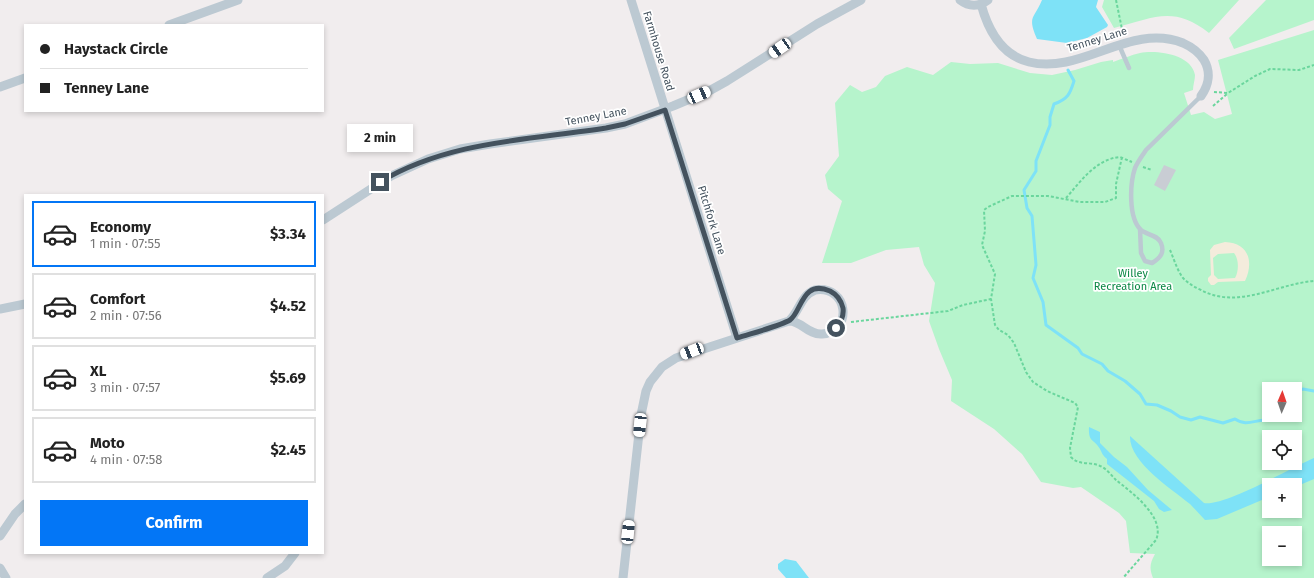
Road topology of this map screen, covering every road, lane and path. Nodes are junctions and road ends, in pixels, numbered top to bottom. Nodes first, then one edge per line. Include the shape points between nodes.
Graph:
1 (238, 0) edge
2 (631, 0) edge
3 (861, 0) edge
4 (960, 0) edge
5 (1116, 0) edge
6 (985, 2) edge
7 (172, 24) edge
8 (1122, 44) junction
9 (1314, 65) edge
10 (1129, 68) dead end
11 (24, 78) edge
12 (0, 87) edge
13 (1214, 92) dead end
14 (1228, 93) junction
15 (1201, 96) joint
16 (1213, 106) dead end
17 (665, 110) junction
18 (1122, 157) junction
19 (1129, 161) dead end
20 (1066, 198) junction
21 (324, 219) edge
22 (1140, 229) junction
23 (1169, 249) dead end
24 (1314, 281) edge
25 (991, 298) junction
26 (24, 304) edge
27 (0, 309) edge
28 (842, 319) junction
29 (789, 321) junction
30 (737, 338) junction
31 (24, 505) edge
32 (0, 536) edge
33 (294, 554) edge
34 (0, 568) edge
35 (6, 578) edge
36 (267, 578) edge
37 (623, 578) edge
38 (1122, 578) edge

1 - 7 street
2 - 17 street, Farmhouse Road
3 - 17 street, Tenney Lane via 817,24 727,81
4 - 6 street, Tenney Lane via 970,5
5 - 8 path
6 - 8 street, Tenney Lane via 985,17 996,40 1013,55 1027,61 1064,62
8 - 10 lane
8 - 15 street, Tenney Lane via 1145,38 1162,38 1178,41 1195,49 1202,56 1208,71 1207,87
9 - 14 path via 1299,70 1265,70
11 - 12 street
13 - 14 path
14 - 16 path
15 - 22 lane via 1146,150 1136,167 1132,180 1132,200 1133,215
17 - 21 street, Tenney Lane via 606,128 460,149 428,159 391,176
17 - 30 street, Pitchfork Lane
18 - 19 path
18 - 20 path via 1115,157 1096,166
18 - 20 path via 1116,184 1116,198 1105,202 1080,202
20 - 25 path via 1017,195 984,210 985,231 982,245 995,274
22 - 22 lane via 1142,257 1152,263 1161,255 1162,244 1156,237
23 - 24 path via 1186,281 1202,291 1220,297 1251,296
25 - 28 path via 948,311 855,322
25 - 38 path via 995,325 1014,343 1030,379 1043,389 1076,404 1078,408 1070,448 1071,457 1079,462 1100,466 1144,504 1156,521 1156,540
26 - 27 street
28 - 29 street via 833,330 822,334 811,332 799,323
28 - 29 street via 843,310 839,299 830,291 819,289 805,296
29 - 30 street
30 - 37 street via 676,358 657,372 648,386 640,425
31 - 32 street
33 - 36 street via 285,566
34 - 35 street

